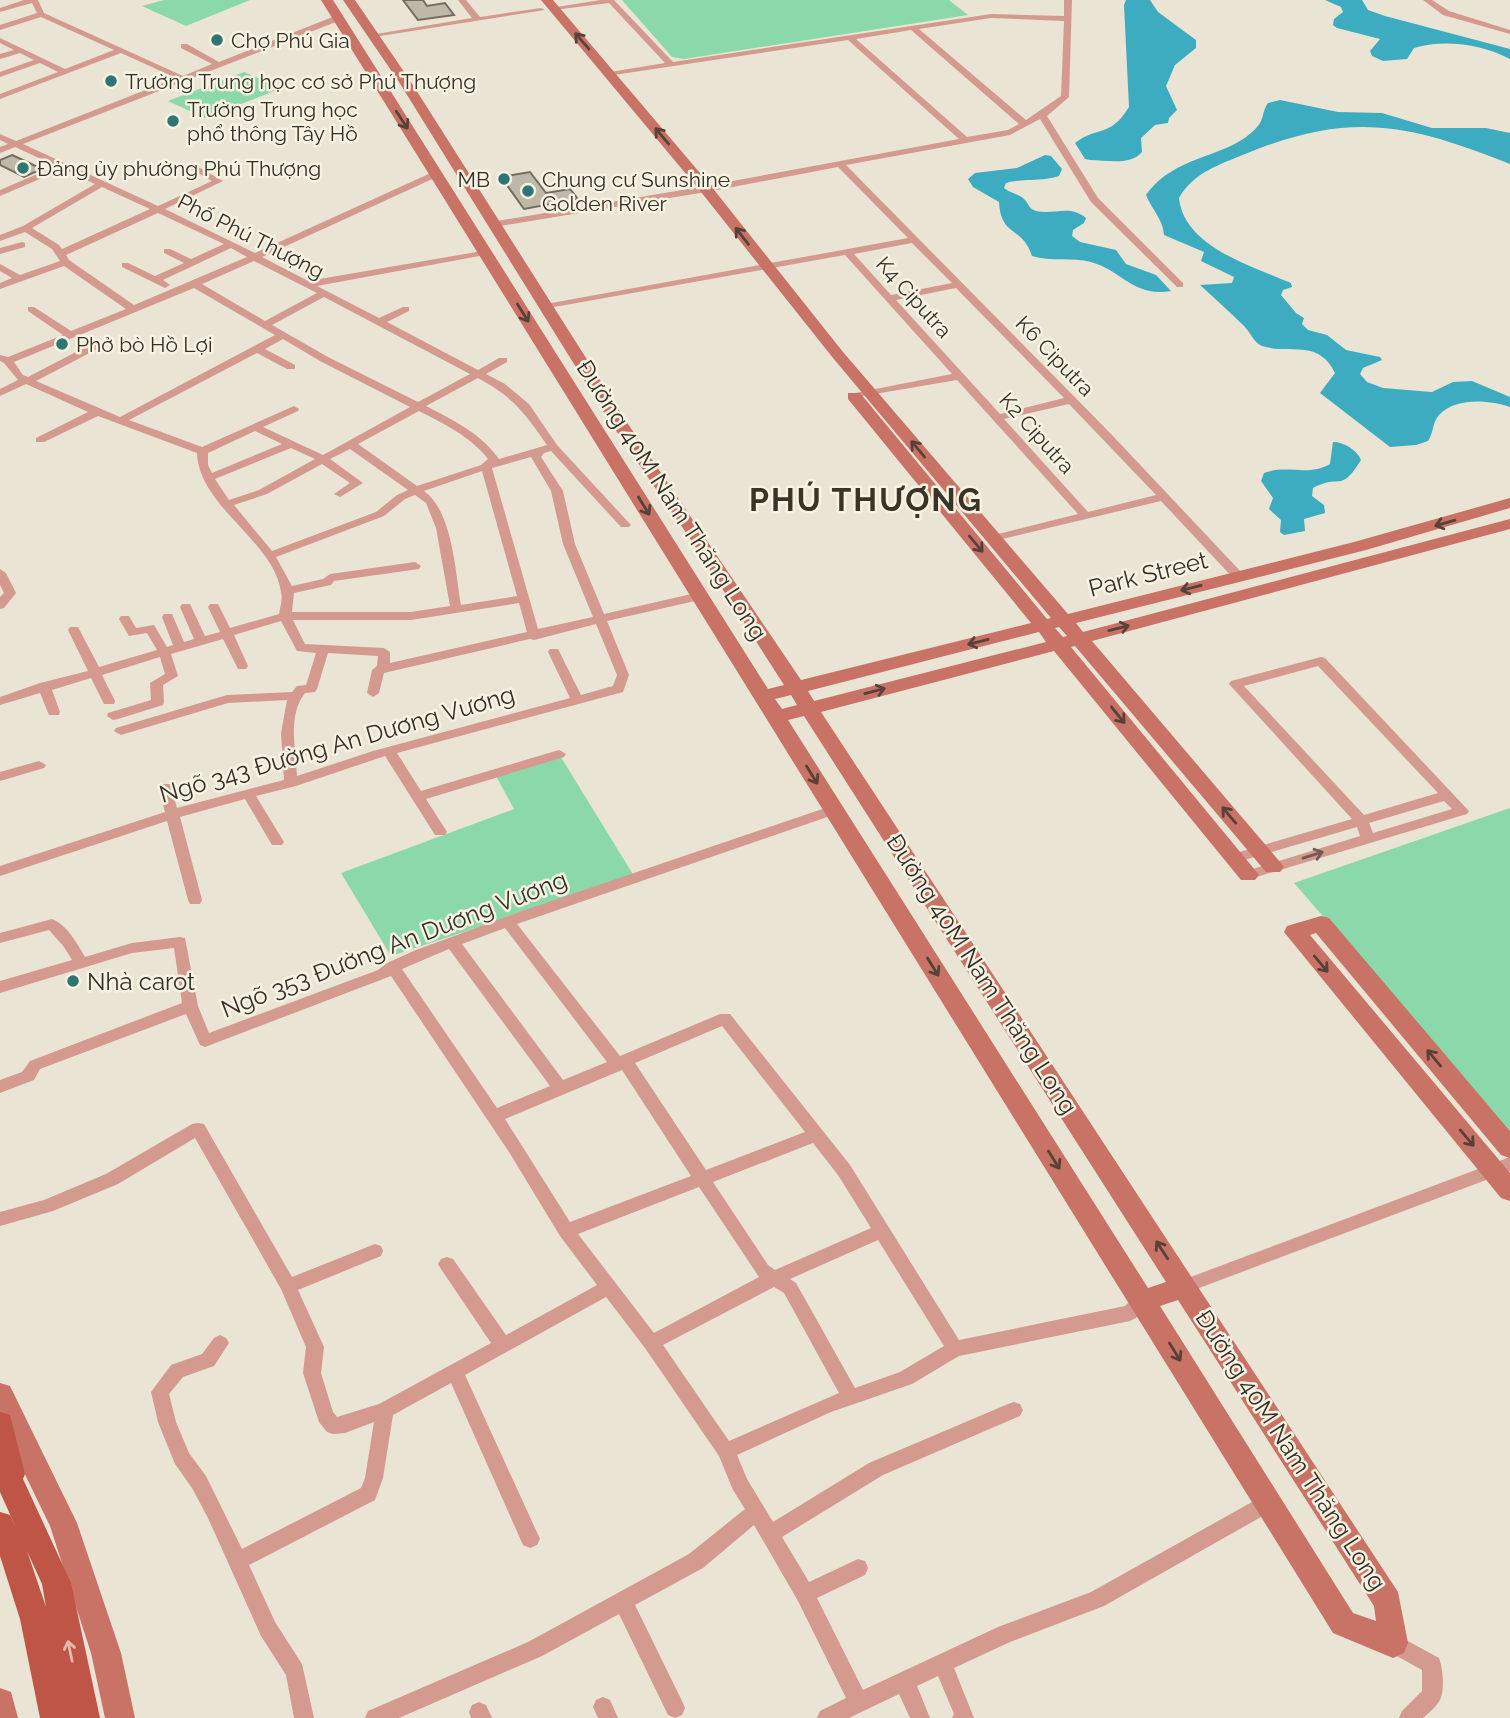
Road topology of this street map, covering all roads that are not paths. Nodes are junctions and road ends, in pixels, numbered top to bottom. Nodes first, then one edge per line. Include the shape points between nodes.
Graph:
1 (33, 0) edge
2 (327, 0) edge
3 (349, 0) edge
4 (462, 0) edge
5 (610, 0) edge
6 (1069, 0) edge
7 (1427, 0) edge
8 (544, 5) edge
9 (0, 10) edge
10 (41, 14) junction
11 (338, 18) junction
12 (1069, 19) junction
13 (478, 20) junction
14 (0, 28) edge
15 (913, 28) junction
16 (1510, 32) edge
17 (374, 35) junction
18 (850, 38) junction
19 (3, 43) edge
20 (184, 46) dead end
21 (21, 50) junction
22 (120, 51) junction
23 (0, 57) edge
24 (41, 60) junction
25 (219, 65) junction
26 (671, 65) junction
27 (65, 72) junction
28 (610, 74) junction
29 (0, 75) edge
30 (596, 76) junction
31 (184, 79) junction
32 (0, 97) edge
33 (1042, 115) junction
34 (1025, 124) junction
35 (0, 137) edge
36 (966, 141) junction
37 (15, 144) junction
38 (0, 150) edge
39 (840, 164) junction
40 (64, 166) junction
41 (190, 166) dead end
42 (436, 174) junction
43 (102, 183) junction
44 (698, 190) junction
45 (0, 193) edge
46 (160, 209) junction
47 (494, 224) junction
48 (26, 228) junction
49 (470, 228) junction
50 (0, 238) edge
51 (914, 240) junction
52 (232, 244) junction
53 (22, 245) dead end
54 (0, 251) edge
55 (167, 251) dead end
56 (485, 252) junction
57 (847, 252) junction
58 (254, 257) junction
59 (62, 258) junction
60 (191, 263) junction
61 (125, 265) dead end
62 (0, 267) edge
63 (759, 268) junction
64 (20, 279) junction
65 (157, 279) junction
66 (1177, 281) dead end
67 (195, 284) junction
68 (309, 284) junction
69 (958, 285) junction
70 (0, 286) edge
71 (174, 291) junction
72 (325, 293) junction
73 (889, 298) junction
74 (546, 307) junction
75 (31, 309) dead end
76 (133, 309) junction
77 (406, 309) dead end
78 (378, 323) junction
79 (264, 326) junction
80 (70, 335) junction
81 (283, 335) junction
82 (97, 345) dead end
83 (258, 349) junction
84 (4, 359) edge
85 (503, 360) dead end
86 (291, 367) dead end
87 (956, 372) junction
88 (481, 375) junction
89 (27, 380) junction
90 (860, 391) junction
91 (0, 393) edge
92 (1071, 400) junction
93 (416, 407) junction
94 (294, 409) dead end
95 (97, 412) junction
96 (997, 418) junction
97 (122, 419) junction
98 (257, 428) junction
99 (40, 440) dead end
100 (349, 443) junction
101 (292, 444) junction
102 (553, 447) junction
103 (202, 451) junction
104 (540, 451) junction
105 (321, 458) junction
106 (486, 465) junction
107 (208, 478) junction
108 (417, 491) junction
109 (340, 494) dead end
110 (1163, 496) junction
111 (1510, 503) edge
112 (227, 504) junction
113 (1086, 516) junction
114 (1510, 524) edge
115 (625, 525) dead end
116 (994, 538) junction
117 (272, 555) junction
118 (415, 566) dead end
119 (0, 573) edge
120 (1239, 577) junction
121 (288, 591) junction
122 (700, 596) junction
123 (522, 599) junction
124 (1134, 603) junction
125 (0, 605) edge
126 (186, 607) dead end
127 (214, 607) dead end
128 (456, 609) junction
129 (285, 616) junction
130 (168, 617) dead end
131 (125, 619) dead end
132 (1066, 620) junction
133 (1150, 620) junction
134 (599, 621) junction
135 (1044, 626) junction
136 (74, 630) dead end
137 (225, 632) junction
138 (534, 636) junction
139 (1081, 638) junction
140 (201, 640) junction
141 (1059, 643) junction
142 (180, 647) junction
143 (323, 649) junction
144 (164, 652) junction
145 (554, 652) dead end
146 (242, 666) dead end
147 (383, 668) junction
148 (96, 671) junction
149 (44, 686) junction
150 (373, 693) dead end
151 (294, 696) junction
152 (802, 698) junction
153 (0, 701) edge
154 (109, 701) dead end
155 (578, 701) junction
156 (769, 706) junction
157 (54, 712) dead end
158 (113, 716) dead end
159 (121, 731) dead end
160 (390, 753) junction
161 (559, 754) dead end
162 (39, 765) dead end
163 (0, 777) edge
164 (291, 783) junction
165 (165, 787) dead end
166 (247, 794) junction
167 (1448, 796) junction
168 (418, 797) junction
169 (834, 810) junction
170 (172, 814) junction
171 (1362, 821) junction
172 (440, 832) dead end
173 (1368, 839) junction
174 (277, 842) dead end
175 (1259, 851) junction
176 (1234, 858) junction
177 (1273, 867) junction
178 (0, 871) edge
179 (1248, 875) joint
180 (195, 900) dead end
181 (508, 922) junction
182 (0, 938) edge
183 (453, 943) junction
184 (81, 963) junction
185 (392, 967) junction
186 (0, 987) edge
187 (190, 1006) junction
188 (621, 1063) junction
189 (0, 1087) edge
190 (561, 1089) junction
191 (494, 1117) junction
192 (816, 1135) junction
193 (1510, 1148) edge
194 (1502, 1167) edge
195 (701, 1181) junction
196 (1510, 1191) edge
197 (0, 1219) edge
198 (566, 1231) junction
199 (882, 1231) junction
200 (375, 1251) dead end
201 (447, 1264) dead end
202 (774, 1278) junction
203 (288, 1286) junction
204 (1186, 1286) junction
205 (609, 1287) junction
206 (1143, 1301) junction
207 (220, 1343) dead end
208 (651, 1343) junction
209 (503, 1345) junction
210 (955, 1349) junction
211 (455, 1373) junction
212 (0, 1395) edge
213 (851, 1397) junction
214 (385, 1410) junction
215 (1014, 1410) dead end
216 (0, 1424) edge
217 (726, 1451) junction
218 (7, 1474) edge
219 (1268, 1503) junction
220 (756, 1512) junction
221 (0, 1525) edge
222 (771, 1533) junction
223 (530, 1539) dead end
224 (238, 1561) junction
225 (858, 1568) dead end
226 (805, 1594) junction
227 (623, 1601) junction
228 (1393, 1643) junction
229 (942, 1663) junction
230 (904, 1681) junction
231 (0, 1703) edge
232 (675, 1708) dead end
233 (842, 1712) edge
234 (3, 1718) edge
235 (55, 1718) edge
236 (85, 1718) edge
237 (120, 1718) edge
238 (304, 1718) edge
239 (375, 1718) edge
240 (920, 1718) edge
241 (962, 1718) edge
242 (1409, 1718) edge

1 - 9 street
1 - 10 street
2 - 11 street, Đường 40M Nam Thăng Long
3 - 17 street, Đường 40M Nam Thăng Long
4 - 13 street
5 - 8 street
5 - 26 street
6 - 12 street
7 - 16 street via 1446,13
8 - 13 street
28 -> 8 street
8 - 30 street
10 - 14 street
10 - 22 street
11 - 25 street
11 -> 42 street, Đường 40M Nam Thăng Long
12 - 15 street via 991,16
12 - 33 street via 1065,97
13 - 17 street
15 - 18 street
15 - 34 street
17 - 47 street, Đường 40M Nam Thăng Long
18 - 26 street
18 - 36 street
19 - 21 street
20 - 25 street
21 - 23 street
21 - 24 street
22 - 27 street
22 - 31 street
24 - 27 street
24 - 29 street
25 - 31 street
26 - 28 street
27 - 32 street
28 - 30 street
44 -> 28 street
30 - 44 street
31 - 37 street
33 - 34 street
33 - 66 street via 1094,201
34 - 36 street via 1010,132
35 - 37 street, Phố Phú Thượng
36 - 39 street
37 - 38 street
37 - 40 street, Phố Phú Thượng
39 - 44 street
39 - 51 street, K6 Ciputra
40 - 43 street, Phố Phú Thượng
40 - 45 street
41 - 46 street via 219,181
42 - 49 street, Đường 40M Nam Thăng Long
42 - 58 street
43 - 46 street, Phố Phú Thượng
43 - 48 street
44 - 47 street
44 - 63 street
46 - 52 street, Phố Phú Thượng
46 - 59 street
47 - 49 street
47 - 74 street, Đường 40M Nam Thăng Long
48 - 50 street
48 - 59 street via 56,247
49 - 56 street, Đường 40M Nam Thăng Long
51 - 57 street
51 - 69 street, K6 Ciputra
52 - 58 street, Phố Phú Thượng
52 - 60 street
53 - 54 street
55 - 60 street
56 - 68 street
56 -> 122 street, Đường 40M Nam Thăng Long
57 - 63 street
57 - 73 street, K4 Ciputra
58 - 67 street
58 - 68 street, Phố Phú Thượng
59 - 64 street
59 - 76 street
60 - 65 street
61 - 65 street
62 - 64 street
63 - 74 street
63 - 90 street
64 - 70 street
65 - 71 street
67 - 71 street
67 - 79 street
68 - 72 street, Phố Phú Thượng
69 - 73 street
69 - 92 street, K6 Ciputra
71 - 76 street
72 - 78 street, Phố Phú Thượng
72 - 79 street
73 - 87 street, K4 Ciputra
74 - 152 street, Đường 40M Nam Thăng Long
75 - 80 street
76 - 80 street
77 - 78 street
78 - 88 street, Phố Phú Thượng
79 - 81 street
80 - 84 street
81 - 83 street
81 - 93 street
82 - 89 street
83 - 86 street
83 - 97 street
84 - 89 street
85 - 88 street
87 - 90 street
87 - 96 street, K2 Ciputra
88 - 93 street
88 - 102 street, Phố Phú Thượng via 525,406
89 - 91 street
89 - 95 street
116 -> 90 street
90 -> 135 street
92 - 96 street
92 - 110 street, K6 Ciputra
93 - 100 street
93 - 106 street via 482,444 494,460
94 - 98 street
95 - 97 street
95 - 99 street
96 - 113 street, K2 Ciputra
97 - 103 street
98 - 101 street
98 - 103 street
100 - 105 street
100 - 108 street
101 - 105 street
101 - 107 street
102 - 104 street
102 - 115 street, Phố Phú Thượng
103 - 107 street via 200,459
104 - 106 street
104 - 134 street via 536,457 557,491 569,544
105 - 109 street via 357,483
105 - 112 street via 263,492
106 - 108 street
106 - 123 street
107 - 112 street
108 - 117 street via 380,514
108 - 128 street via 431,501 442,528
110 - 113 street
110 - 120 street, K6 Ciputra
111 -> 120 street, Park Street
112 - 117 street
113 - 116 street
114 - 133 street, Park Street
116 - 132 street
117 - 121 street
118 - 121 street via 330,578
119 - 125 street via 10,593
120 -> 124 street, Park Street
121 - 129 street
122 - 134 street
122 - 156 street, Đường 40M Nam Thăng Long
123 - 128 street
123 - 138 street
124 - 132 street, Park Street
124 - 133 street
126 - 140 street
127 - 137 street
128 - 129 street via 411,616
129 - 137 street
129 - 143 street via 301,648
130 - 142 street
131 - 144 street via 133,633 150,628
132 - 135 street, Park Street
132 - 139 street
139 -> 133 street, Park Street
134 - 138 street
134 - 155 street, Ngõ 343 Đường An Dương Vương via 622,683 610,693
135 - 141 street
135 -> 152 street, Park Street
136 - 148 street
137 - 140 street
137 - 146 street
138 - 147 street
139 - 141 street, Park Street
175 -> 139 street
140 - 142 street
152 -> 141 street, Park Street
141 -> 176 street
142 - 144 street
143 - 147 street via 384,652
143 - 151 street via 311,689 301,689
144 - 148 street
144 - 158 street via 172,676 156,683 158,702
145 - 155 street
147 - 150 street via 377,670
148 - 149 street
148 - 154 street
149 - 153 street
149 - 157 street
151 - 159 street via 227,699
151 - 164 street via 289,709
152 - 156 street
204 -> 152 street, Đường 40M Nam Thăng Long
155 - 160 street, Ngõ 343 Đường An Dương Vương
156 -> 169 street, Đường 40M Nam Thăng Long
160 - 164 street, Ngõ 343 Đường An Dương Vương
160 - 168 street
161 - 168 street
162 - 163 street
164 - 166 street, Ngõ 343 Đường An Dương Vương
165 - 170 street
166 - 170 street, Ngõ 343 Đường An Dương Vương
166 - 174 street
167 - 171 street
167 - 171 street via 1321,661 1236,684
167 - 173 street via 1462,811
168 - 172 street
169 - 181 street, Ngõ 353 Đường An Dương Vương
169 -> 206 street, Đường 40M Nam Thăng Long
170 - 178 street, Ngõ 343 Đường An Dương Vương
170 - 180 street
171 - 173 street
171 - 175 street
177 -> 173 street
175 - 176 street
175 - 177 street
176 - 179 street
177 - 179 street
181 - 183 street, Ngõ 353 Đường An Dương Vương
181 - 188 street
182 - 184 street via 52,924
183 - 185 street, Ngõ 353 Đường An Dương Vương
183 - 190 street
184 - 186 street, Ngõ 353 Đường An Dương Vương
184 - 187 street, Ngõ 353 Đường An Dương Vương via 132,948 180,942
185 - 187 street, Ngõ 353 Đường An Dương Vương via 205,1041
185 - 191 street
187 - 189 street via 36,1065 28,1076
188 - 190 street
188 - 192 street via 726,1018
188 - 195 street
190 - 191 street
191 - 198 street
192 - 195 street
192 - 199 street
193 -> 194 street via 1321,924 1295,932
194 - 196 street
194 - 204 street
195 - 198 street
195 - 202 street via 762,1270
197 - 203 street via 47,1206 112,1179 198,1129
198 - 205 street
199 - 202 street
199 - 210 street
200 - 203 street
201 - 209 street
202 - 208 street
202 - 213 street via 790,1288
203 - 214 street via 315,1347 312,1373 325,1416 333,1426 345,1425
204 - 206 street
204 - 228 street, Đường 40M Nam Thăng Long via 1388,1602
205 - 208 street
205 - 209 street
206 - 210 street via 1130,1313
206 -> 219 street, Đường 40M Nam Thăng Long
207 - 224 street via 208,1360 177,1371 160,1392 181,1458 199,1482
208 - 217 street
209 - 211 street
210 - 213 street via 906,1378
211 - 214 street
211 - 223 street
212 - 237 street via 62,1523 106,1653
213 - 217 street
214 - 224 street via 368,1494
215 - 222 street via 876,1469
216 - 218 main road
217 - 220 street
236 -> 218 main road via 56,1583
219 - 228 street, Đường 40M Nam Thăng Long via 1343,1623
219 - 229 street via 1097,1599
220 - 222 street
220 - 227 street via 696,1561
221 - 235 main road via 30,1597
222 - 226 street
224 - 238 street via 268,1629 295,1671
225 - 226 street
226 - 233 street
227 - 232 street
227 - 239 street via 536,1649
228 - 242 street via 1432,1665 1432,1695
229 - 230 street
229 - 241 street via 965,1716
230 - 233 street
230 - 240 street
231 - 234 street

